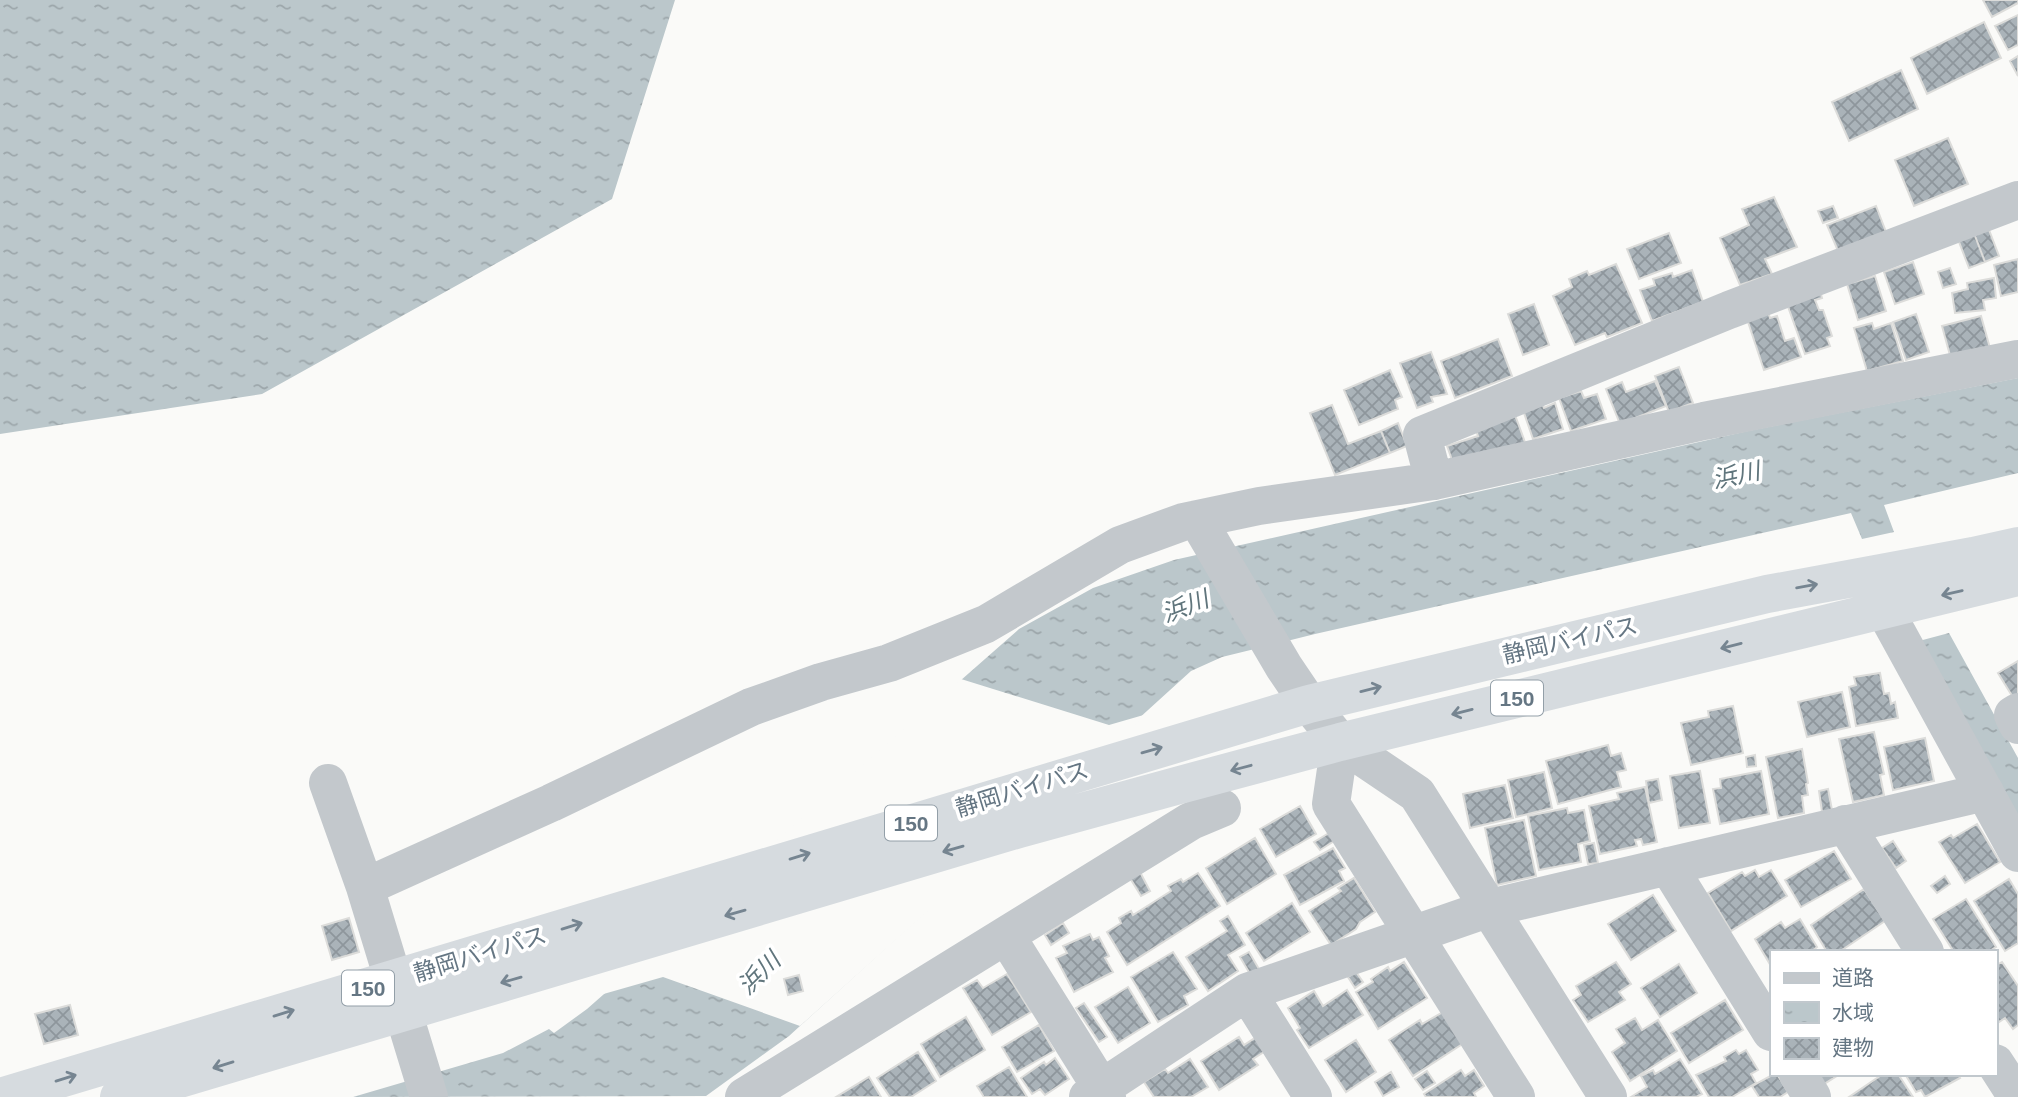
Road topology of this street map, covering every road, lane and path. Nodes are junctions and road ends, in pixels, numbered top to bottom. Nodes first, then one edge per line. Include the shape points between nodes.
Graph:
1 (2018, 200) edge
2 (2018, 359) edge
3 (1434, 481) junction
4 (1203, 528) junction
5 (2018, 545) edge
6 (2018, 577) edge
7 (1884, 609) junction
8 (1309, 704) junction
9 (2018, 712) edge
10 (2018, 724) edge
11 (1340, 742) junction
12 (328, 783) dead end
13 (1985, 792) junction
14 (1222, 808) dead end
15 (1845, 824) junction
16 (2018, 853) edge
17 (1668, 866) junction
18 (365, 887) junction
19 (1490, 908) junction
20 (1413, 936) junction
21 (1007, 937) junction
22 (1924, 950) edge
23 (1247, 992) junction
24 (399, 996) junction
25 (1770, 1030) edge
26 (1997, 1066) edge
27 (1799, 1076) edge
28 (1099, 1094) edge
29 (0, 1097) edge
30 (119, 1097) edge
31 (429, 1097) edge
32 (744, 1097) edge
33 (1313, 1097) edge
34 (1516, 1097) edge
35 (1608, 1097) edge
36 (1812, 1097) edge
37 (2017, 1097) edge

1 - 3 street via 1729,310 1422,435
2 - 3 street via 1704,421
3 - 4 street via 1259,506
4 - 8 street
4 - 18 street via 1183,522 1120,545 986,624 889,663 751,707
8 -> 5 highway, 静岡バイパス / 150 via 1767,594
6 -> 7 highway, 静岡バイパス / 150
7 -> 11 highway, 静岡バイパス / 150
7 - 13 street
8 - 11 street
24 -> 8 highway, 静岡バイパス / 150 via 735,876
9 - 10 street via 2013,715
11 - 19 street via 1417,794
11 - 20 street via 1331,804
11 -> 24 highway, 静岡バイパス / 150 via 1019,829 671,932
12 - 18 street
13 - 15 street
13 - 16 street
14 - 21 street via 1191,821
15 - 17 street
15 - 22 street
17 - 19 street
17 - 25 street
18 - 24 street
19 - 20 street
19 - 35 street
20 - 23 street
20 - 34 street
21 - 28 street
21 - 32 street
23 - 28 street
23 - 33 street
29 -> 24 highway, 静岡バイパス / 150
24 -> 30 highway, 静岡バイパス / 150
24 - 31 street
26 - 37 street
27 - 36 street

